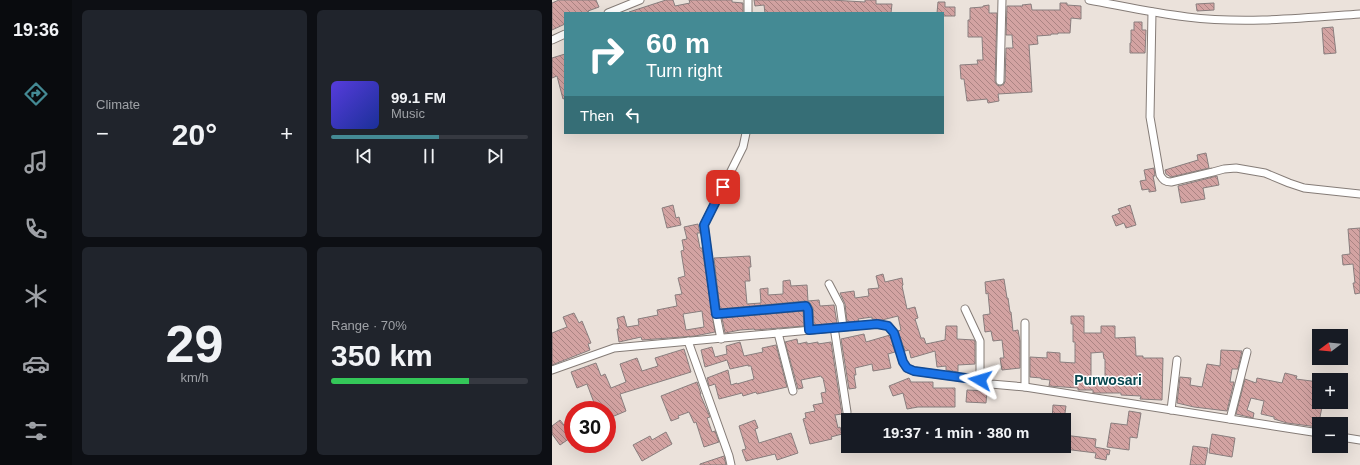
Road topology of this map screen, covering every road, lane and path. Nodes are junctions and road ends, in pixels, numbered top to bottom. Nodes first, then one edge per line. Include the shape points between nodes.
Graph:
1 (640, 0) edge
2 (748, 0) edge
3 (1002, 0) edge
4 (1089, 0) edge
5 (610, 12) edge
6 (748, 12) edge
7 (1152, 12) junction
8 (1360, 14) edge
9 (564, 34) edge
10 (552, 40) edge
11 (1000, 81) dead end
12 (746, 134) edge
13 (1360, 194) edge
14 (829, 284) dead end
15 (965, 309) dead end
16 (716, 314) junction
17 (1025, 323) dead end
18 (834, 327) junction
19 (843, 327) junction
20 (809, 330) junction
21 (778, 333) junction
22 (720, 339) junction
23 (688, 341) junction
24 (1247, 352) dead end
25 (1177, 360) dead end
26 (552, 370) edge
27 (980, 380) junction
28 (1025, 387) junction
29 (793, 391) dead end
30 (1171, 410) junction
31 (847, 412) dead end
32 (1230, 419) junction
33 (1312, 432) edge
34 (1348, 438) edge
35 (1360, 440) edge
36 (731, 465) edge

1 - 5 street
2 - 6 street
3 - 11 street
4 - 7 street
7 - 8 street via 1199,18 1279,20
7 - 13 street via 1150,117 1162,179 1171,182 1236,168 1265,173 1304,188
9 - 10 street
12 - 16 street via 742,147 704,225
14 - 19 street via 840,306
15 - 27 street via 980,341
16 - 20 street via 806,306
16 - 22 street
17 - 28 street
18 - 19 street
18 - 20 street
18 - 31 street
19 - 27 street via 877,324 888,326 894,333 907,368
20 - 21 street
21 - 22 street
21 - 29 street
22 - 23 street
23 - 26 street via 614,348
23 - 36 street
24 - 32 street
25 - 30 street
27 - 28 street via 991,384
28 - 30 street
30 - 32 street
32 - 33 street
34 - 35 street

